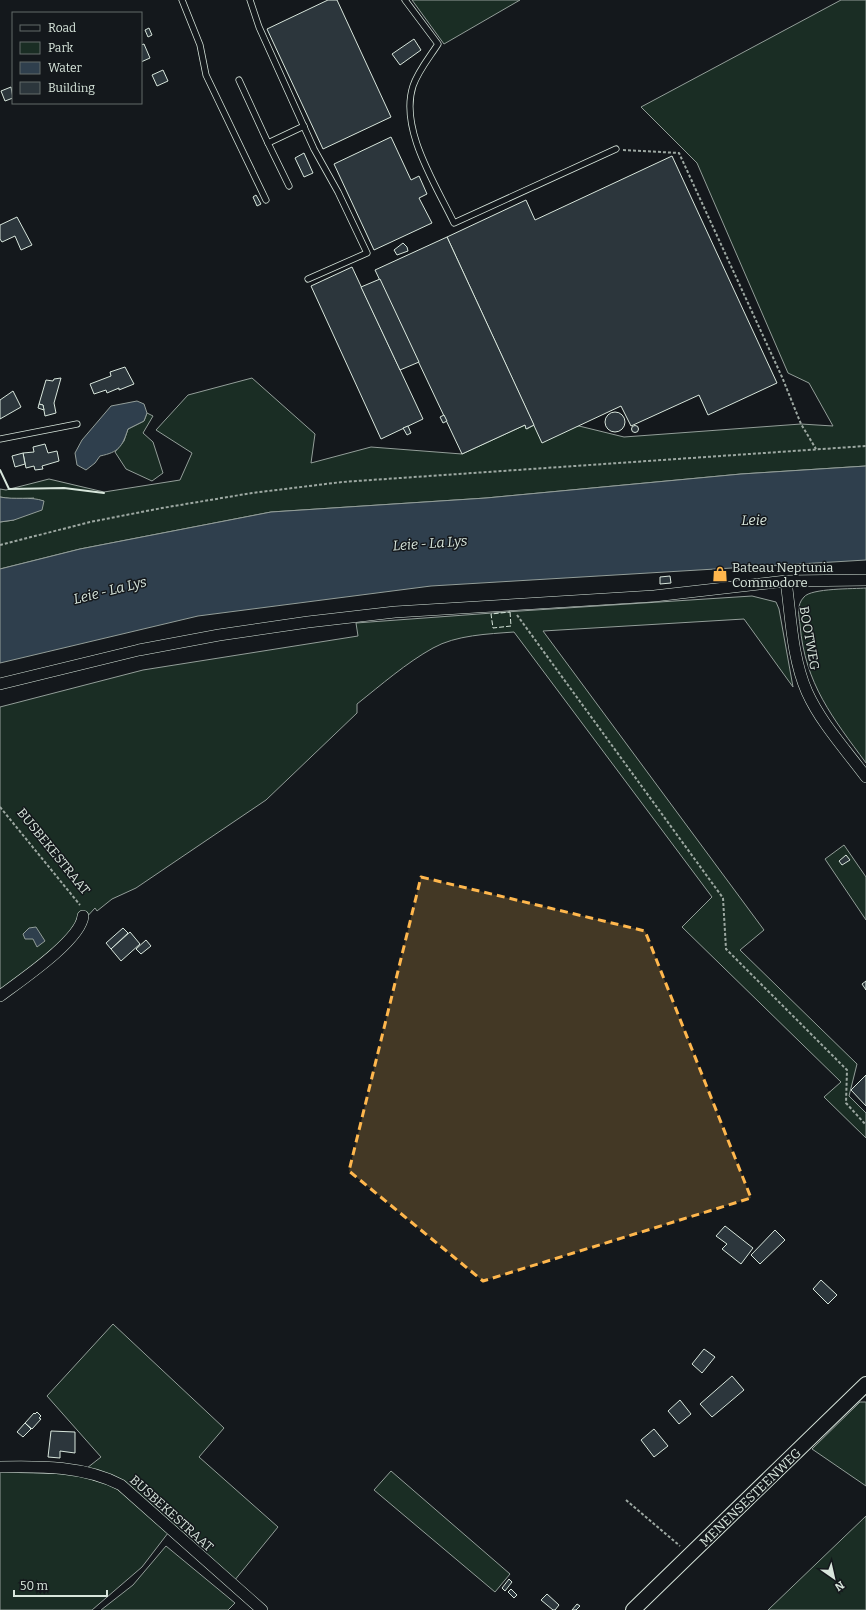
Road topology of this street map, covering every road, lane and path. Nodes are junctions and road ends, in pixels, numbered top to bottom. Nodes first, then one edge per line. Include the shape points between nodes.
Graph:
1 (182, 0) edge
2 (250, 0) edge
3 (405, 0) edge
4 (239, 80) dead end
5 (304, 126) junction
6 (268, 143) junction
7 (616, 149) joint
8 (289, 186) dead end
9 (266, 200) dead end
10 (308, 279) dead end
11 (77, 424) dead end
12 (0, 439) edge
13 (866, 446) edge
14 (816, 449) junction
15 (0, 545) edge
16 (866, 580) edge
17 (786, 581) junction
18 (511, 606) junction
19 (0, 684) edge
20 (866, 777) edge
21 (0, 807) edge
22 (83, 916) joint
23 (0, 996) edge
24 (866, 1125) edge
25 (866, 1384) edge
26 (0, 1467) edge
27 (626, 1500) dead end
28 (690, 1555) junction
29 (262, 1610) edge
30 (633, 1610) edge

1 - 9 lane via 200,45 206,75
2 - 5 lane via 258,26
3 - 7 lane via 438,44 414,83 409,115 416,142 454,223
4 - 6 lane
5 - 6 lane
5 - 10 lane via 367,253
6 - 8 lane
7 - 14 path via 679,153 782,377 800,424
11 - 12 lane
13 - 14 path
14 - 15 path via 342,482 162,508 90,522
16 - 17 street
17 - 18 street via 654,596
17 - 20 street, BOOTWEG via 798,662 807,691 818,712
18 - 19 street via 395,612 219,635 139,650
18 - 24 path via 723,898 726,949 847,1070 846,1103
21 - 22 path, BUSBEKESTRAAT via 80,904
22 - 23 street, BUSBEKESTRAAT via 77,932
25 - 28 street, MENENSESTEENWEG
26 - 29 street, BUSBEKESTRAAT via 77,1470 104,1476 121,1485
27 - 28 path
28 - 30 street, MENENSESTEENWEG

